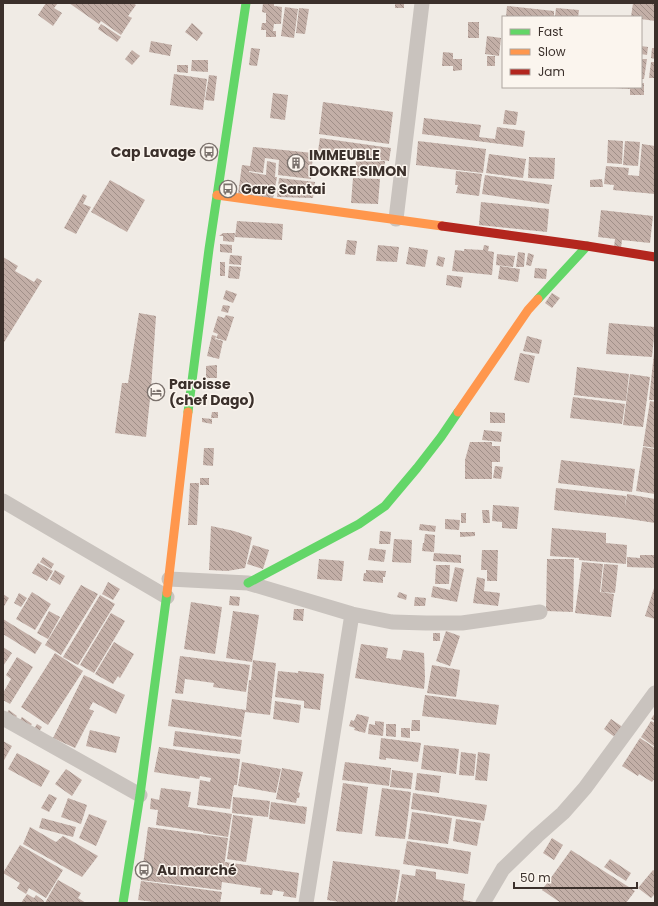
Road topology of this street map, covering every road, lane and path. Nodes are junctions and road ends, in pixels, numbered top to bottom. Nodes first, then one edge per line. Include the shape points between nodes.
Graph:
1 (246, 3) edge
2 (422, 3) edge
3 (217, 194) junction
4 (396, 219) junction
5 (588, 246) junction
6 (655, 257) edge
7 (3, 502) edge
8 (169, 579) junction
9 (248, 583) junction
10 (167, 597) junction
11 (540, 612) dead end
12 (352, 614) junction
13 (655, 693) edge
14 (3, 718) edge
15 (140, 795) junction
16 (123, 903) edge
17 (306, 903) edge
18 (483, 903) edge

1 - 3 street
2 - 4 street
3 - 4 street
3 - 8 street via 184,442
4 - 5 street
5 - 6 street
5 - 9 street via 528,310 441,437 385,506 359,524
7 - 10 street
8 - 9 street
8 - 10 street
9 - 12 street
10 - 15 street
11 - 12 street via 462,622 426,623 392,622
12 - 17 street
13 - 18 street via 585,788 563,813 503,869
14 - 15 street
15 - 16 street

